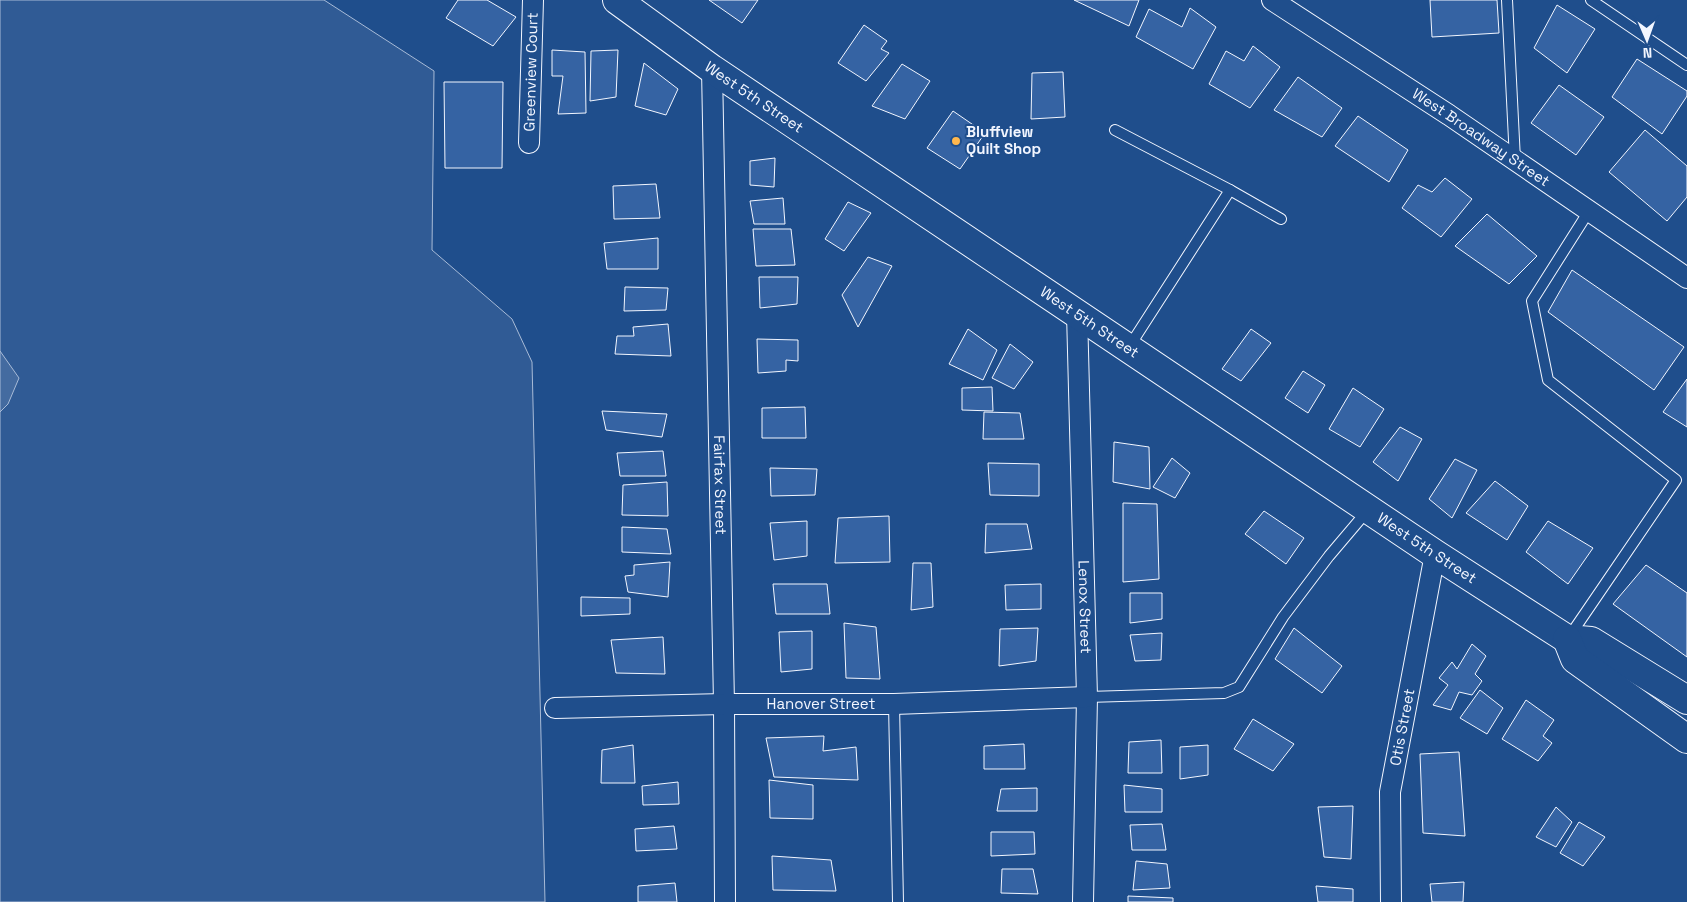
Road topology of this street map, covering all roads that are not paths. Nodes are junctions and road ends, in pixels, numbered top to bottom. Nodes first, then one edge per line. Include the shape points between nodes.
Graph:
1 (532, 0) edge
2 (617, 0) edge
3 (1272, 0) edge
4 (1508, 0) edge
5 (1591, 0) edge
6 (1687, 65) edge
7 (712, 69) junction
8 (1115, 130) dead end
9 (529, 143) dead end
10 (1515, 160) junction
11 (1230, 190) junction
12 (1589, 211) junction
13 (1281, 219) dead end
14 (1687, 278) edge
15 (1076, 313) junction
16 (1129, 348) junction
17 (1369, 509) junction
18 (1435, 554) junction
19 (1567, 640) junction
20 (1087, 697) junction
21 (1687, 700) edge
22 (724, 704) junction
23 (894, 704) junction
24 (554, 708) dead end
25 (1687, 739) edge
26 (725, 902) edge
27 (898, 902) edge
28 (1083, 902) edge
29 (1391, 902) edge

1 - 9 street, Greenview Court
2 - 7 main road, West 5th Street
3 - 10 street, West Broadway Street
4 - 10 lane
5 - 6 lane
7 - 15 main road, West 5th Street
7 - 22 street, Fairfax Street
8 - 11 lane
10 - 12 street, West Broadway Street
11 - 13 lane
11 - 16 lane
12 - 14 street, West Broadway Street
12 - 19 lane via 1532,301 1548,380 1676,480
15 - 16 main road, West 5th Street
15 - 20 street, Lenox Street
16 - 17 main road, West 5th Street
17 - 18 main road, West 5th Street
17 - 20 lane via 1283,617 1239,687 1224,693
18 - 19 main road, West 5th Street
18 - 29 street, Otis Street via 1390,792
19 - 21 main road, West 5th Street via 1591,641
19 - 25 main road via 1575,660
20 - 23 street, Hanover Street
20 - 28 street, Lenox Street
22 - 23 street, Hanover Street
22 - 24 street, Hanover Street
22 - 26 street, Fairfax Street
23 - 27 lane

